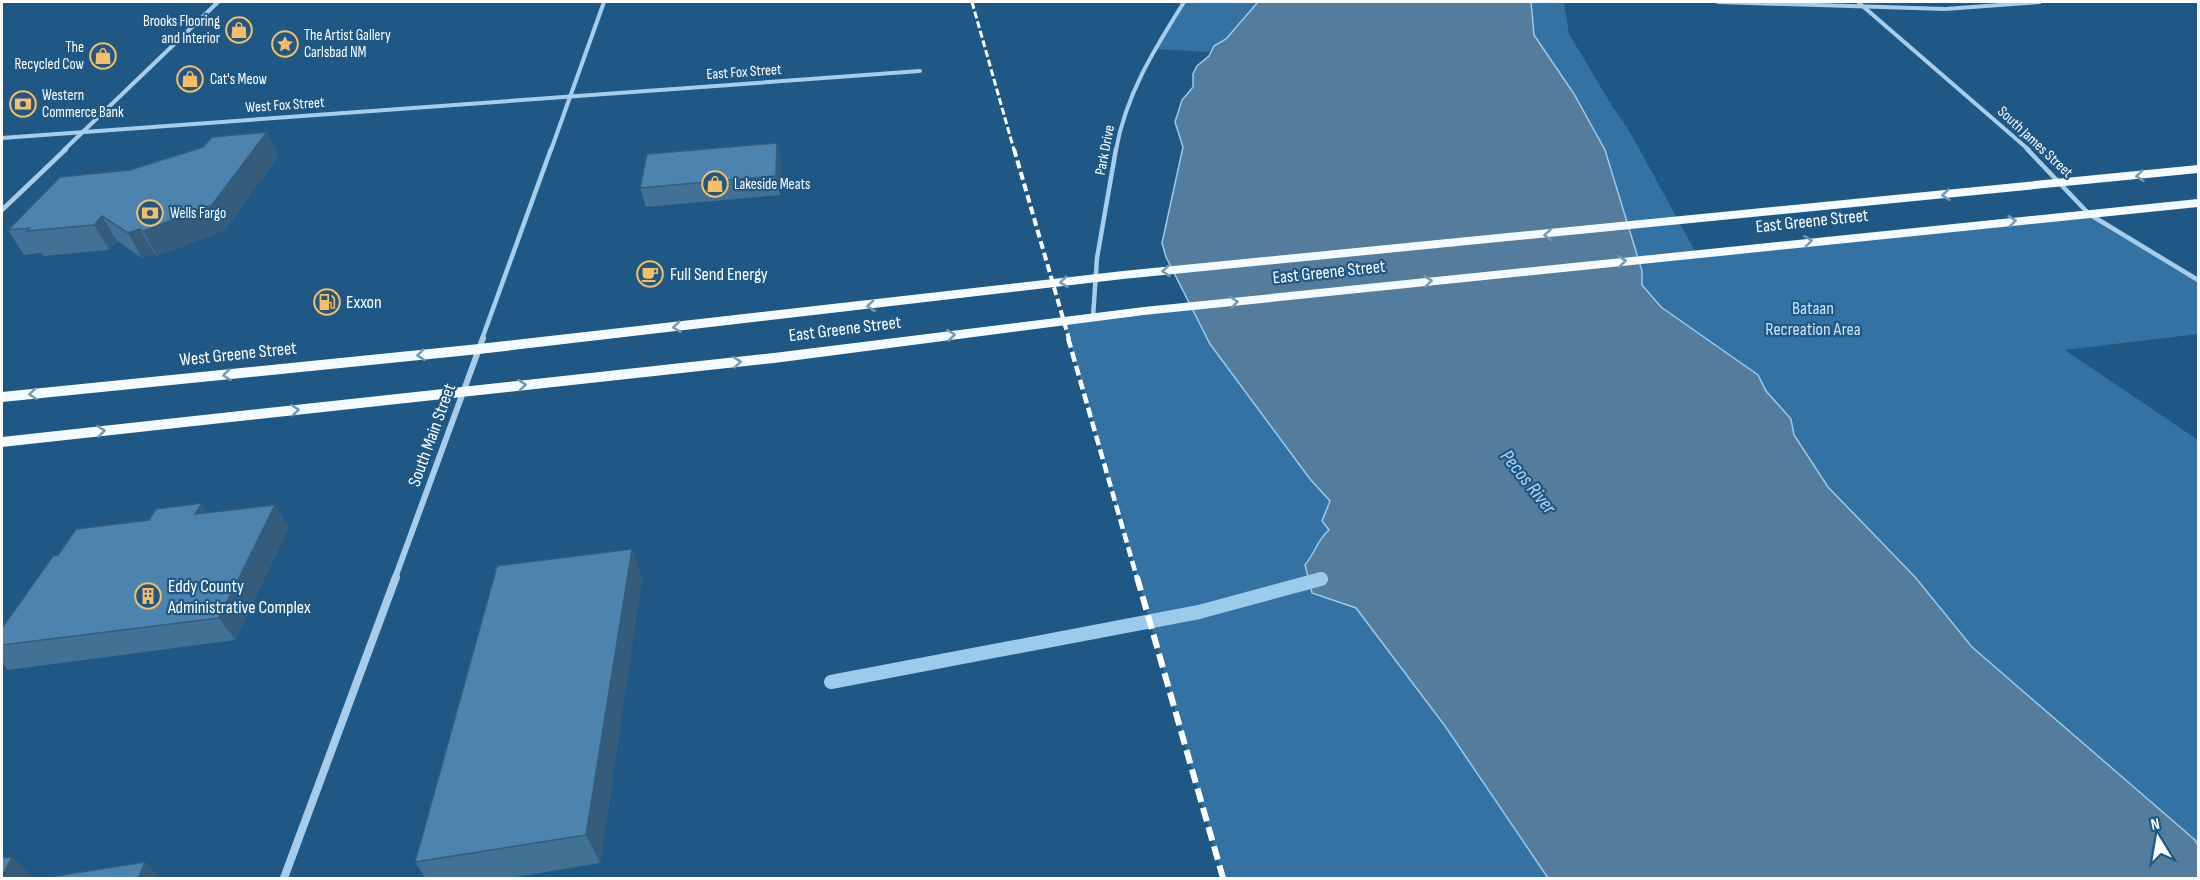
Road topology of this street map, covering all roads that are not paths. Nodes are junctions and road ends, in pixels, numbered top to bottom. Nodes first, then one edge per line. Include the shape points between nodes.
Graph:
1 (218, 2) edge
2 (604, 2) edge
3 (1184, 2) edge
4 (1718, 2) edge
5 (1858, 2) edge
6 (2040, 2) edge
7 (1864, 7) junction
8 (920, 71) dead end
9 (569, 97) junction
10 (83, 132) junction
11 (2, 138) edge
12 (2199, 169) edge
13 (2063, 184) junction
14 (2199, 203) edge
15 (2, 210) edge
16 (2089, 214) junction
17 (1096, 278) junction
18 (2199, 280) edge
19 (1093, 316) junction
20 (479, 349) junction
21 (464, 392) junction
22 (2, 397) edge
23 (2, 442) edge
24 (284, 879) edge

1 - 10 street
2 - 9 street, South Main Street
3 - 17 street, Park Drive via 1146,63 1120,128
4 - 7 street
5 - 7 street, South James Street
6 - 7 street via 1945,9
7 - 13 street, South James Street
8 - 9 street, East Fox Street
9 - 10 street, West Fox Street
9 - 20 street, South Main Street
10 - 11 street, West Fox Street
10 - 15 street
12 -> 13 highway, East Greene Street
13 - 16 street, South James Street
13 -> 17 highway, East Greene Street
14 - 16 highway, East Greene Street
16 - 18 street, South James Street
19 -> 16 highway, East Greene Street
17 - 19 street, Park Drive
17 -> 20 highway, East Greene Street
21 -> 19 highway, East Greene Street via 774,358
20 - 21 street, South Main Street
20 -> 22 highway, West Greene Street
23 -> 21 highway
21 - 24 street, South Main Street

